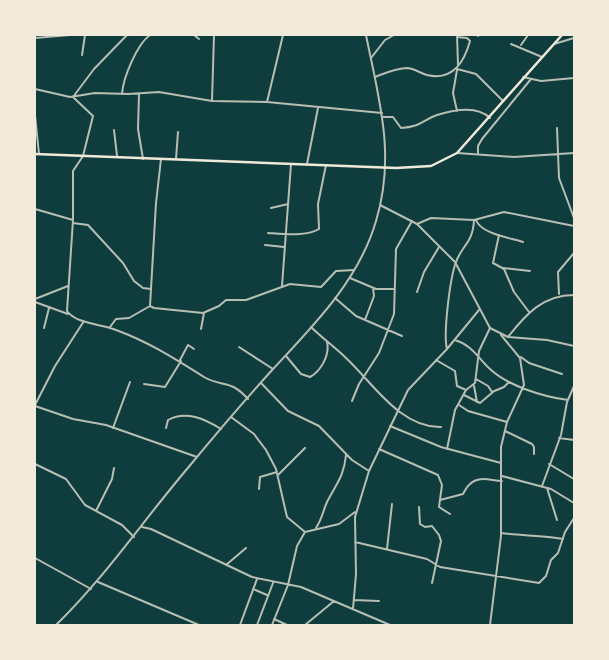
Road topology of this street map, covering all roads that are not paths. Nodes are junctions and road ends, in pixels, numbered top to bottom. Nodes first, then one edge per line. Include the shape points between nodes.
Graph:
1 (70, 35) edge
2 (85, 35) edge
3 (127, 35) edge
4 (150, 35) edge
5 (194, 35) edge
6 (214, 35) edge
7 (283, 35) edge
8 (366, 35) edge
9 (394, 35) edge
10 (528, 35) edge
11 (562, 35) edge
12 (457, 36) edge
13 (35, 38) edge
14 (574, 38) edge
15 (198, 39) dead end
16 (511, 44) dead end
17 (554, 44) junction
18 (520, 46) junction
19 (82, 55) dead end
20 (542, 57) junction
21 (370, 58) junction
22 (457, 69) junction
23 (375, 77) junction
24 (523, 77) junction
25 (574, 78) edge
26 (531, 79) junction
27 (35, 89) edge
28 (139, 93) junction
29 (122, 94) junction
30 (74, 97) junction
31 (212, 101) junction
32 (267, 102) junction
33 (504, 102) junction
34 (318, 107) junction
35 (457, 111) junction
36 (382, 113) junction
37 (35, 115) edge
38 (383, 117) junction
39 (490, 118) junction
40 (556, 128) dead end
41 (114, 130) dead end
42 (178, 132) dead end
43 (457, 153) junction
44 (574, 153) edge
45 (37, 154) edge
46 (558, 154) junction
47 (478, 155) junction
48 (83, 156) junction
49 (118, 158) junction
50 (142, 159) junction
51 (161, 159) junction
52 (176, 159) junction
53 (291, 164) junction
54 (307, 164) junction
55 (326, 165) junction
56 (386, 167) junction
57 (288, 204) junction
58 (380, 205) junction
59 (271, 208) dead end
60 (35, 209) edge
61 (574, 218) edge
62 (475, 220) junction
63 (412, 221) junction
64 (73, 222) junction
65 (417, 224) junction
66 (574, 226) edge
67 (268, 233) dead end
68 (287, 234) junction
69 (499, 234) junction
70 (523, 242) dead end
71 (265, 245) dead end
72 (284, 247) junction
73 (439, 247) junction
74 (574, 253) edge
75 (456, 262) junction
76 (503, 268) junction
77 (354, 270) junction
78 (530, 272) dead end
79 (350, 278) junction
80 (68, 286) junction
81 (280, 288) junction
82 (373, 288) junction
83 (151, 289) junction
84 (393, 289) junction
85 (417, 292) dead end
86 (574, 295) edge
87 (559, 296) junction
88 (335, 298) junction
89 (35, 301) edge
90 (150, 306) junction
91 (49, 308) junction
92 (479, 310) junction
93 (529, 312) junction
94 (204, 313) junction
95 (69, 314) junction
96 (365, 320) junction
97 (84, 321) junction
98 (110, 327) junction
99 (311, 327) junction
100 (44, 328) dead end
101 (490, 328) junction
102 (201, 329) dead end
103 (386, 329) junction
104 (501, 335) junction
105 (402, 336) dead end
106 (508, 337) junction
107 (326, 340) junction
108 (455, 340) junction
109 (574, 346) edge
110 (239, 347) dead end
111 (194, 349) dead end
112 (447, 349) junction
113 (478, 355) junction
114 (519, 355) junction
115 (286, 356) junction
116 (180, 360) junction
117 (436, 360) junction
118 (273, 369) junction
119 (562, 374) dead end
120 (363, 378) junction
121 (476, 379) junction
122 (130, 382) dead end
123 (509, 382) junction
124 (261, 383) junction
125 (144, 384) dead end
126 (474, 385) junction
127 (524, 388) junction
128 (574, 388) edge
129 (466, 390) junction
130 (493, 392) junction
131 (464, 396) junction
132 (248, 399) junction
133 (568, 400) junction
134 (352, 401) dead end
135 (477, 402) junction
136 (459, 405) junction
137 (35, 406) edge
138 (398, 409) junction
139 (231, 417) junction
140 (507, 422) junction
141 (390, 426) junction
142 (441, 427) dead end
143 (113, 428) junction
144 (166, 428) dead end
145 (221, 429) junction
146 (505, 430) junction
147 (559, 438) junction
148 (574, 440) edge
149 (304, 448) dead end
150 (379, 449) junction
151 (447, 449) junction
152 (534, 454) dead end
153 (346, 455) junction
154 (197, 457) junction
155 (501, 463) junction
156 (35, 464) edge
157 (549, 464) junction
158 (114, 468) dead end
159 (369, 471) junction
160 (278, 474) junction
161 (502, 476) junction
162 (574, 479) edge
163 (502, 481) junction
164 (542, 486) junction
165 (259, 488) dead end
166 (548, 488) junction
167 (440, 500) junction
168 (574, 503) edge
169 (392, 504) dead end
170 (419, 507) dead end
171 (96, 511) junction
172 (356, 511) junction
173 (450, 514) dead end
174 (574, 518) edge
175 (557, 520) dead end
176 (142, 527) junction
177 (316, 528) junction
178 (304, 532) junction
179 (501, 533) junction
180 (134, 537) junction
181 (563, 539) junction
182 (355, 542) junction
183 (246, 548) dead end
184 (387, 549) junction
185 (35, 558) edge
186 (226, 565) junction
187 (437, 565) junction
188 (496, 575) junction
189 (257, 579) junction
190 (98, 582) junction
191 (273, 583) junction
192 (432, 583) dead end
193 (288, 585) junction
194 (91, 589) junction
195 (253, 589) junction
196 (268, 595) junction
197 (354, 600) junction
198 (334, 601) junction
199 (379, 601) dead end
200 (352, 609) junction
201 (274, 619) junction
202 (273, 624) edge
203 (56, 625) edge
204 (199, 625) edge
205 (240, 625) edge
206 (257, 625) edge
207 (287, 625) edge
208 (305, 625) edge
209 (390, 625) edge
210 (490, 625) edge

1 - 13 street
2 - 19 street
3 - 30 street via 94,69
4 - 29 street via 140,46
5 - 15 street
6 - 31 street
7 - 32 street
8 - 21 street
9 - 21 street
10 - 18 street
11 - 17 highway
12 - 22 street
12 - 22 street via 470,41
14 - 17 street
16 - 18 street
17 - 20 highway
18 - 20 street
20 - 24 highway
21 - 23 street
22 - 23 street via 433,76 412,69 398,69
22 - 33 street via 477,75
22 - 35 street via 453,91
23 - 36 street
24 - 26 street
24 - 33 highway
25 - 26 street
26 - 47 street via 482,139
27 - 30 street
28 - 29 street
28 - 31 street via 164,92
28 - 50 street via 138,129
29 - 30 street via 95,92
30 - 48 street via 93,116
31 - 32 street
32 - 34 street
33 - 39 highway
34 - 36 street
34 - 54 street
35 - 38 street via 439,114 420,126 408,128 399,128 393,117
35 - 39 street via 479,111
36 - 38 street
37 - 45 street
38 - 56 street
39 - 43 highway
40 - 46 street
41 - 49 street
42 - 52 street
43 - 47 street
43 - 56 highway via 431,166
44 - 46 street
45 - 48 highway
46 - 47 street
46 - 61 street via 559,178
48 - 49 highway
48 - 64 street via 73,171
49 - 50 highway
50 - 51 highway
51 - 52 highway
51 - 83 street
52 - 53 highway
53 - 54 highway
53 - 57 street
54 - 55 highway
55 - 56 highway
55 - 68 street via 318,204 319,229
56 - 58 street
57 - 59 street
57 - 68 street via 285,218
58 - 63 street
58 - 77 street via 372,234
60 - 64 street
62 - 65 street via 431,218
62 - 66 street via 504,212
62 - 69 street via 480,226
62 - 75 street via 472,236
63 - 65 street
63 - 84 street via 396,249
64 - 80 street
64 - 83 street via 88,226 123,263 134,281 143,288
65 - 73 street
67 - 68 street
68 - 72 street
69 - 70 street
69 - 76 street via 492,263
71 - 72 street
72 - 81 street
73 - 75 street
73 - 85 street
74 - 87 street via 558,272
75 - 92 street
75 - 112 street via 445,332
76 - 78 street
76 - 93 street via 516,296
77 - 79 street
77 - 81 street via 336,271 321,287 299,284
79 - 82 street
79 - 88 street
80 - 89 street
80 - 95 street via 66,309
81 - 94 street via 246,300 226,300
82 - 84 street
82 - 96 street via 374,296
83 - 90 street
84 - 103 street via 395,309
86 - 87 street
87 - 93 street via 544,301
88 - 96 street
88 - 99 street
89 - 91 street
90 - 94 street
90 - 98 street via 129,318 116,320
91 - 95 street
91 - 100 street
92 - 101 street
92 - 108 street
93 - 106 street
94 - 102 street
95 - 97 street
96 - 103 street
97 - 98 street
97 - 137 street
98 - 116 street
99 - 107 street
99 - 115 street
101 - 104 street
101 - 113 street
103 - 105 street
103 - 120 street via 379,353
104 - 106 street
104 - 114 street
106 - 109 street
107 - 115 street via 328,348 322,364 312,376 301,374
107 - 120 street via 349,360
108 - 112 street
108 - 113 street
110 - 118 street
111 - 116 street via 188,346
112 - 117 street
113 - 121 street
113 - 123 street via 490,370
114 - 119 street via 529,363
114 - 127 street
115 - 118 street
116 - 125 street via 165,387
116 - 132 street via 206,378 237,388
117 - 129 street via 455,371 457,386
117 - 138 street via 408,390
118 - 124 street
120 - 134 street
120 - 138 street
121 - 126 street
121 - 130 street
122 - 143 street
123 - 127 street
123 - 130 street
124 - 132 street
124 - 153 street via 288,411 322,429
126 - 129 street
126 - 135 street
127 - 133 street
127 - 140 street
128 - 133 street
129 - 131 street
130 - 135 street via 482,403
131 - 135 street
131 - 136 street
132 - 139 street
133 - 147 street
136 - 140 street via 468,411
136 - 151 street via 453,417
137 - 143 street
138 - 141 street
138 - 142 street via 426,425
139 - 145 street
139 - 160 street via 257,438
140 - 146 street
141 - 150 street
141 - 151 street
143 - 154 street
144 - 145 street via 168,420 180,415 202,419
145 - 154 street
146 - 152 street via 532,444
146 - 155 street
147 - 148 street
147 - 157 street
149 - 160 street
150 - 159 street
150 - 167 street via 436,473 442,482
151 - 155 street
153 - 159 street
153 - 177 street via 342,479
154 - 176 street
155 - 161 street
156 - 171 street via 66,478 81,502
157 - 162 street
157 - 164 street
158 - 171 street
159 - 172 street
160 - 165 street via 260,477
160 - 178 street via 287,517
161 - 163 street
161 - 164 street
163 - 167 street via 477,480 470,483 463,494
163 - 179 street
164 - 166 street
166 - 168 street
166 - 175 street
167 - 173 street via 441,510
169 - 184 street
170 - 187 street via 421,525 431,526 440,538
171 - 180 street via 122,525
172 - 177 street via 343,522
172 - 182 street
174 - 181 street
176 - 180 street
176 - 186 street
177 - 178 street
178 - 193 street via 296,549
179 - 181 street
179 - 188 street
180 - 190 street
181 - 188 street via 541,582
182 - 184 street
182 - 197 street
183 - 186 street
184 - 187 street via 427,559
185 - 194 street
186 - 189 street
187 - 188 street
187 - 192 street
188 - 210 street
189 - 191 street
189 - 195 street
190 - 194 street
190 - 204 street
191 - 193 street
191 - 196 street
193 - 198 street
193 - 201 street
194 - 203 street
195 - 196 street
195 - 205 street
196 - 206 street
197 - 199 street
197 - 200 street
198 - 200 street
198 - 208 street
200 - 209 street
201 - 202 street
201 - 207 street

